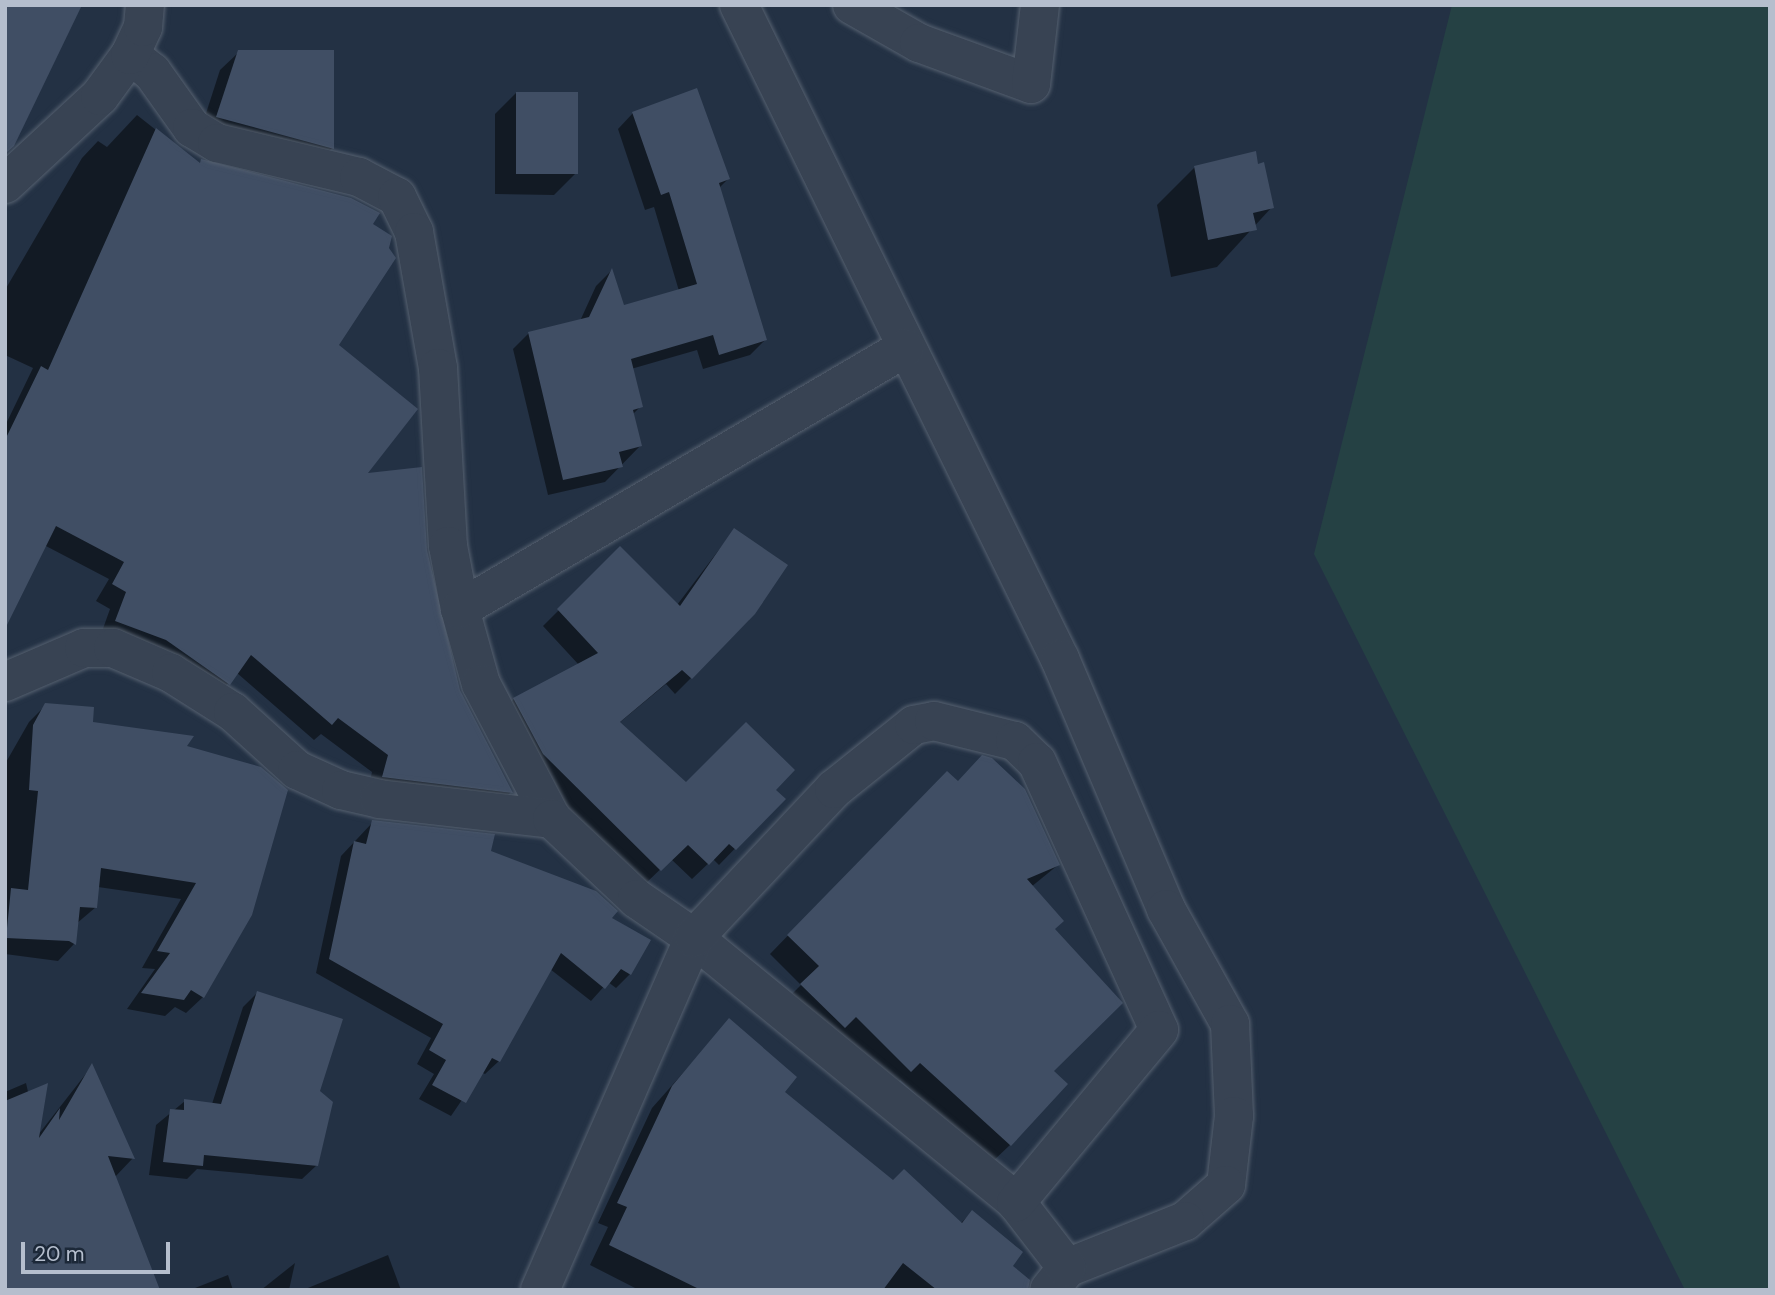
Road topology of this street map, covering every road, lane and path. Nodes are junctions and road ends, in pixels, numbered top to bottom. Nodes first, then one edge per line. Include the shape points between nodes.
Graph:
1 (145, 5) edge
2 (739, 5) edge
3 (852, 5) edge
4 (1040, 5) edge
5 (130, 55) junction
6 (5, 184) edge
7 (905, 348) junction
8 (460, 609) junction
9 (5, 682) edge
10 (552, 819) junction
11 (694, 938) junction
12 (1016, 1202) junction
13 (1058, 1279) edge
14 (540, 1290) edge

1 - 5 street via 143,27
2 - 7 street
3 - 4 street via 919,43 1031,84
5 - 6 street via 100,96
5 - 8 street via 152,72 192,128 217,143 359,177 397,197 414,232 438,368 448,547
7 - 8 street
7 - 13 street via 1060,659 1166,909 1230,1024 1234,1116 1226,1185 1185,1221
8 - 10 street via 481,684
9 - 10 street via 84,648 113,648 171,673 233,712 297,770 341,790 379,799
10 - 11 street via 637,899
11 - 12 street
11 - 12 street via 834,789 914,725 934,721 1015,741 1037,762 1159,1030
11 - 14 street
12 - 13 street

